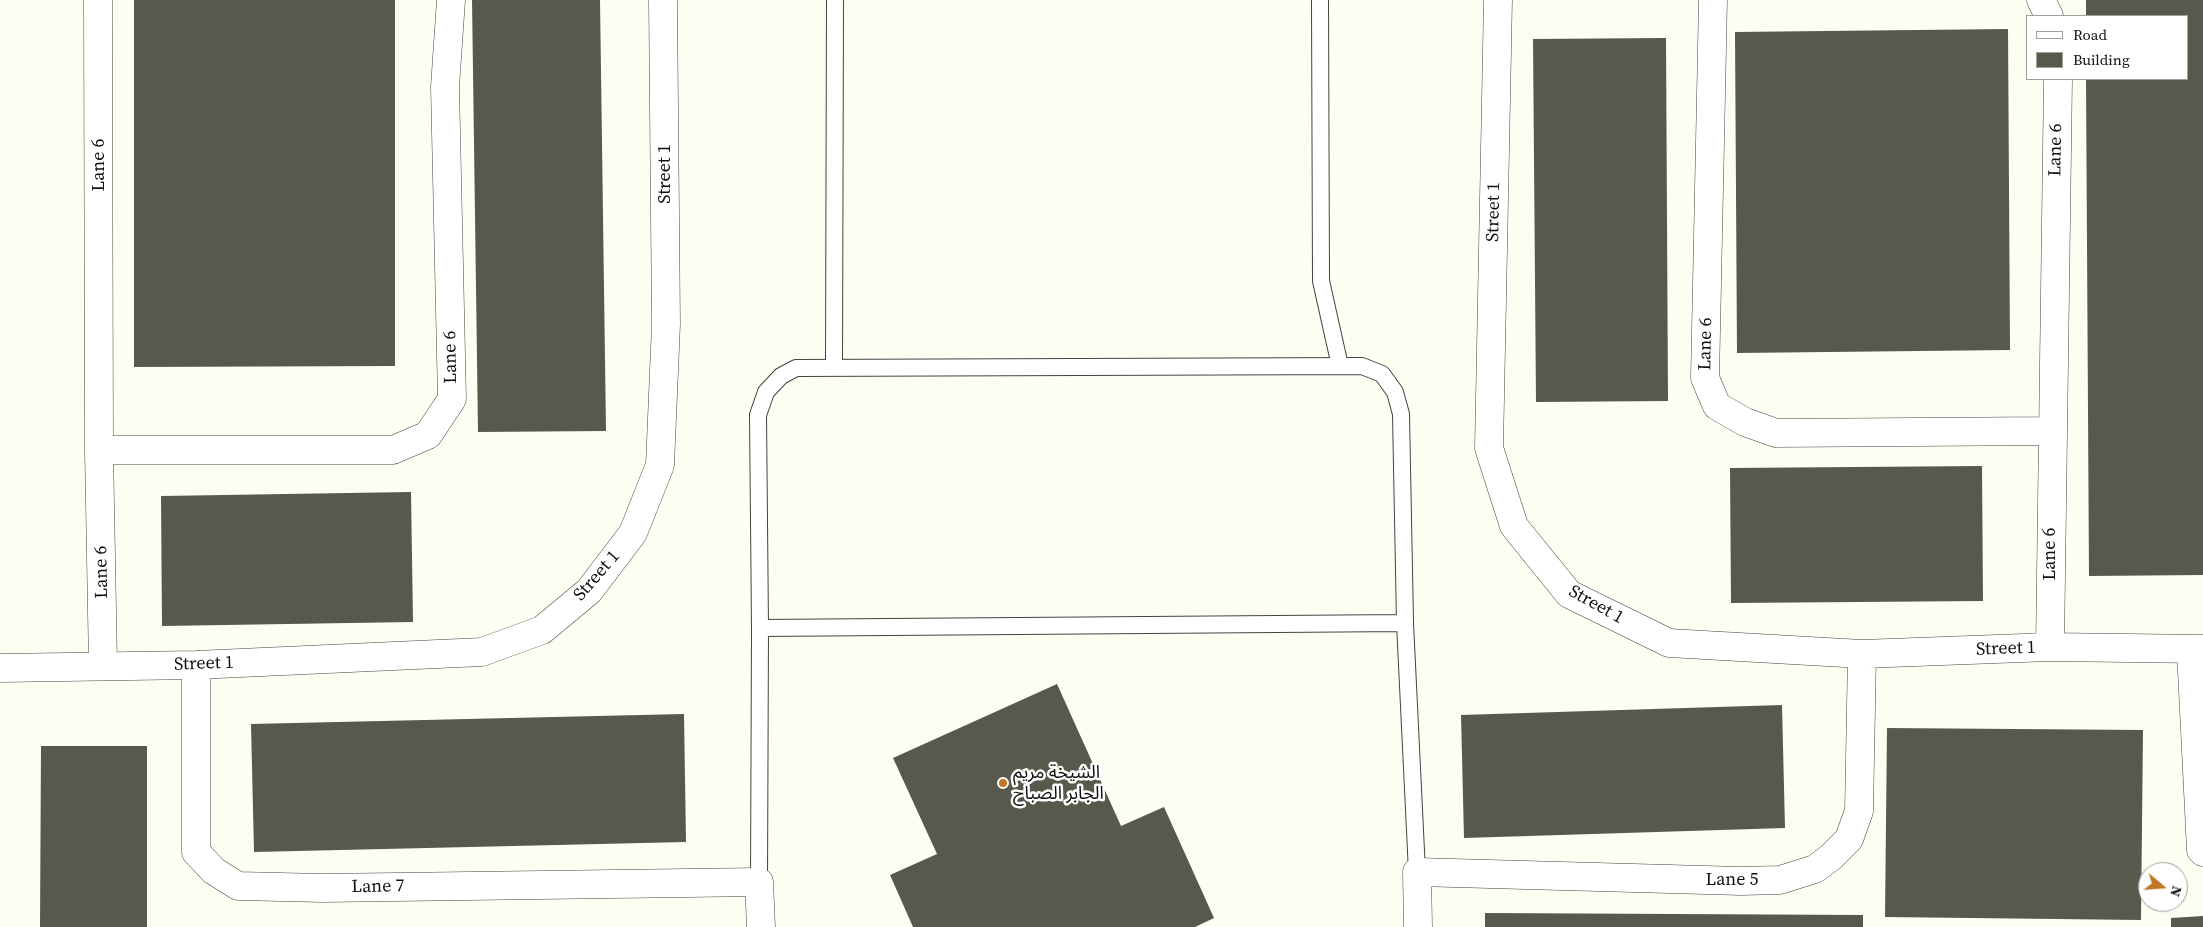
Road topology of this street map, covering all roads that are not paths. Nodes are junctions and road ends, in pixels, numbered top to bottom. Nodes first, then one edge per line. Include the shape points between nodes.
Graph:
1 (98, 0) edge
2 (451, 0) edge
3 (663, 0) edge
4 (835, 0) edge
5 (1320, 0) edge
6 (1498, 0) edge
7 (1713, 0) edge
8 (2041, 0) edge
9 (2048, 15) edge
10 (2058, 80) edge
11 (1340, 366) junction
12 (834, 368) junction
13 (2051, 431) junction
14 (99, 450) junction
15 (1405, 623) junction
16 (760, 628) junction
17 (2050, 647) junction
18 (2197, 649) edge
19 (1862, 654) junction
20 (103, 665) junction
21 (196, 665) junction
22 (0, 668) edge
23 (2203, 852) edge
24 (1417, 872) junction
25 (759, 882) junction
26 (761, 927) edge
27 (1418, 927) edge

1 - 14 street, Lane 6
2 - 14 street, Lane 6 via 445,87 452,399 428,435 393,450
3 - 21 street, Street 1 via 666,324 660,465 634,532 589,591 542,630 482,652
4 - 12 lane
5 - 11 lane via 1322,281
6 - 19 street, Street 1 via 1489,448 1514,526 1569,594 1669,643
7 - 13 street, Lane 6 via 1705,378 1718,406 1745,422 1776,433
8 - 9 street
10 - 13 street, Lane 6
11 - 12 lane
11 - 15 lane via 1362,366 1382,374 1395,392 1401,414
12 - 16 lane via 796,368 780,376 766,392 758,415
13 - 17 street, Lane 6
14 - 20 street, Lane 6
15 - 16 lane
15 - 24 lane
16 - 25 lane
17 - 18 street, Street 1
17 - 19 street, Street 1
18 - 23 street
19 - 24 street, Lane 5 via 1859,811 1849,839 1815,869 1780,880 1741,881
20 - 21 street, Street 1
20 - 22 street, Street 1
21 - 25 street, Lane 7 via 196,852 214,870 238,886 323,888
24 - 27 street
25 - 26 street

